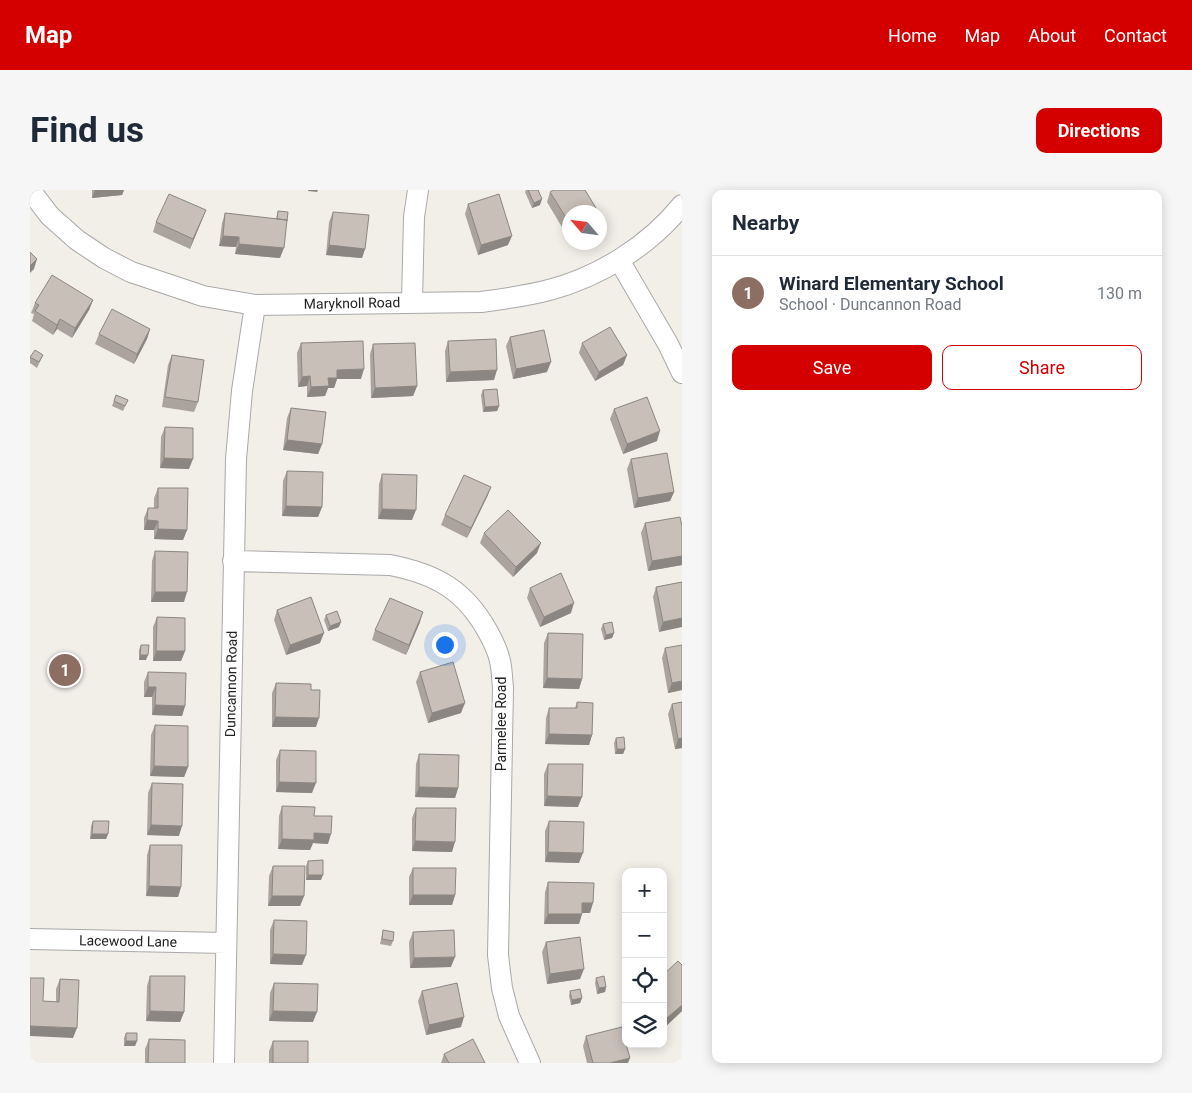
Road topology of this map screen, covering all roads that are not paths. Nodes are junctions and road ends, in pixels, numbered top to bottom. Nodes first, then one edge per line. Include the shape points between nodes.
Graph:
1 (30, 190) edge
2 (418, 190) edge
3 (682, 205) edge
4 (619, 260) junction
5 (412, 302) junction
6 (255, 305) junction
7 (682, 373) edge
8 (233, 562) junction
9 (30, 939) edge
10 (226, 943) junction
11 (224, 1063) edge
12 (530, 1063) edge

1 - 6 street, Maryknoll Road via 50,216 77,240 131,272 203,296
2 - 5 street via 414,216
3 - 4 street, Maryknoll Road via 649,238
4 - 5 street, Maryknoll Road via 550,290 516,297 481,302
4 - 7 street
5 - 6 street, Maryknoll Road
6 - 8 street, Duncannon Road via 236,460
8 - 10 street, Duncannon Road
8 - 12 street, Parmelee Road via 390,565 413,570 455,590 484,625 500,660 502,688 498,955 509,1016
9 - 10 street, Lacewood Lane
10 - 11 street, Duncannon Road

